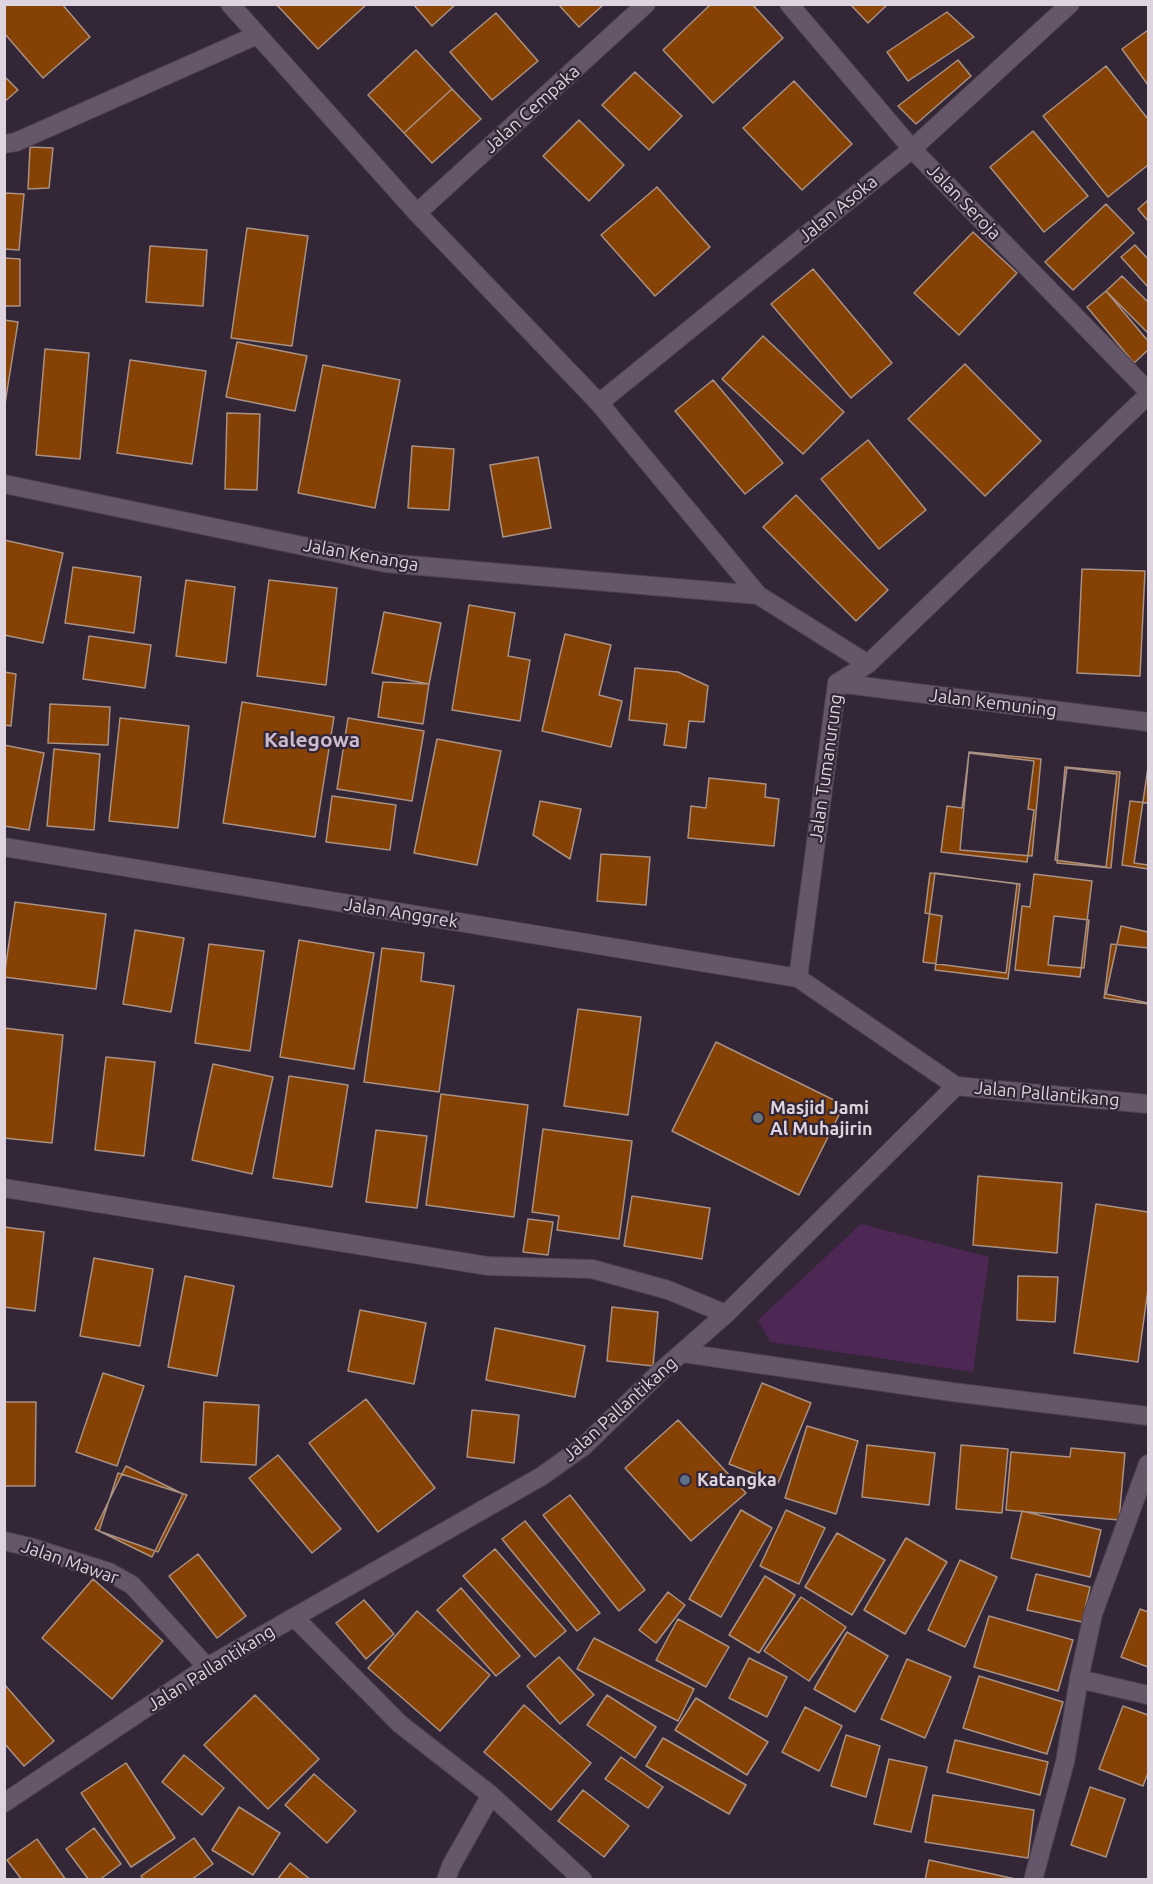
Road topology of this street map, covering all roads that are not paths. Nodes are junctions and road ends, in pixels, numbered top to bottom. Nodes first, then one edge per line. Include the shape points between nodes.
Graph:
1 (230, 4) edge
2 (646, 4) edge
3 (789, 4) edge
4 (1070, 4) edge
5 (257, 35) junction
6 (4, 144) edge
7 (912, 148) junction
8 (417, 213) junction
9 (1149, 393) edge
10 (599, 403) junction
11 (4, 484) edge
12 (758, 595) junction
13 (868, 664) junction
14 (837, 682) junction
15 (1149, 722) edge
16 (4, 847) edge
17 (798, 978) junction
18 (956, 1086) junction
19 (1149, 1104) edge
20 (4, 1188) edge
21 (726, 1314) junction
22 (682, 1353) junction
23 (1149, 1416) edge
24 (1149, 1464) edge
25 (4, 1541) edge
26 (294, 1617) junction
27 (207, 1667) junction
28 (1079, 1679) junction
29 (1149, 1695) edge
30 (491, 1795) junction
31 (4, 1803) edge
32 (446, 1880) edge
33 (583, 1880) edge
34 (1033, 1880) edge

1 - 5 street
2 - 8 street, Jalan Cempaka
3 - 7 street, Jalan Seroja
4 - 7 street, Jalan Asoka
5 - 6 street
5 - 8 street
7 - 9 street, Jalan Seroja
7 - 10 street, Jalan Asoka
8 - 10 street
9 - 13 street, Jalan Tumanurung
10 - 12 street
11 - 12 street, Jalan Kenanga via 385,563
12 - 13 street
13 - 14 street, Jalan Tumanurung
14 - 15 street, Jalan Kemuning
14 - 17 street, Jalan Tumanurung
16 - 17 street, Jalan Anggrek
17 - 18 street
18 - 19 street, Jalan Pallantikang
18 - 21 street, Jalan Pallantikang
20 - 21 street via 488,1266 592,1269 668,1290
21 - 22 street, Jalan Pallantikang
22 - 23 street
22 - 26 street, Jalan Pallantikang via 584,1446 542,1476
24 - 28 street via 1093,1614
25 - 27 street, Jalan Mawar via 109,1572 132,1585
26 - 27 street, Jalan Pallantikang
26 - 30 street via 400,1724
27 - 31 street, Jalan Pallantikang
28 - 29 street
28 - 34 street via 1065,1762
30 - 32 street
30 - 33 street

